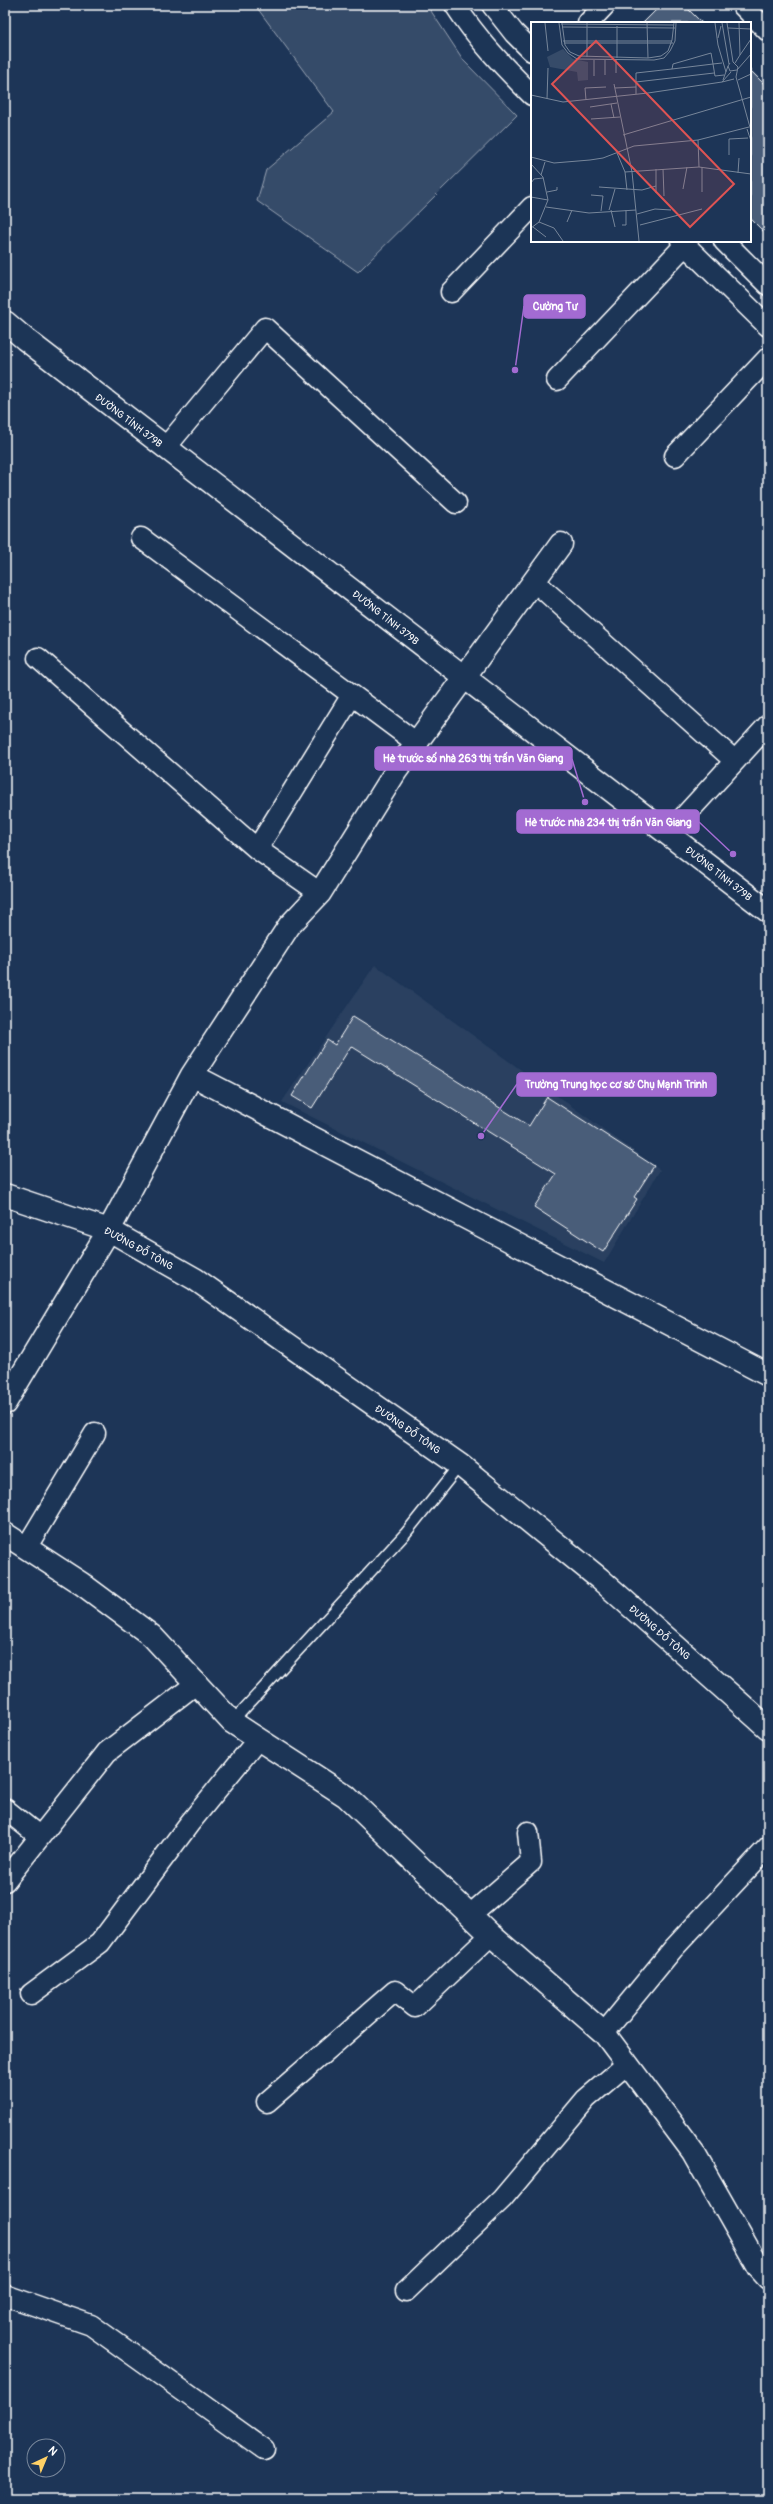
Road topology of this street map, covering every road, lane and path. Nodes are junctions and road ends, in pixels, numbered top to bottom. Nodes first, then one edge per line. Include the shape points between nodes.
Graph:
1 (455, 5) edge
2 (492, 5) edge
3 (605, 5) edge
4 (742, 5) edge
5 (589, 22) edge
6 (768, 31) edge
7 (531, 50) edge
8 (530, 88) edge
9 (531, 208) edge
10 (725, 242) edge
11 (683, 243) edge
12 (768, 285) edge
13 (451, 292) dead end
14 (5, 322) edge
15 (768, 326) edge
16 (768, 358) edge
17 (557, 380) dead end
18 (166, 448) junction
19 (675, 456) dead end
20 (456, 503) dead end
21 (141, 538) dead end
22 (561, 544) dead end
23 (534, 582) junction
24 (38, 658) dead end
25 (465, 678) junction
26 (352, 695) junction
27 (768, 724) edge
28 (418, 744) junction
29 (735, 761) junction
30 (668, 834) junction
31 (257, 849) junction
32 (320, 893) junction
33 (768, 911) edge
34 (192, 1075) junction
35 (5, 1195) edge
36 (109, 1230) junction
37 (768, 1375) edge
38 (5, 1403) edge
39 (95, 1433) dead end
40 (460, 1465) junction
41 (5, 1534) edge
42 (26, 1548) junction
43 (197, 1684) junction
44 (232, 1722) junction
45 (768, 1728) edge
46 (258, 1739) junction
47 (5, 1809) edge
48 (528, 1832) dead end
49 (40, 1836) junction
50 (768, 1847) edge
51 (5, 1881) edge
52 (470, 1915) junction
53 (491, 1935) junction
54 (31, 1994) dead end
55 (604, 2033) junction
56 (627, 2064) junction
57 (267, 2102) dead end
58 (768, 2278) edge
59 (406, 2291) dead end
60 (5, 2296) edge
61 (264, 2449) dead end

1 - 8 street via 494,58
2 - 7 street
3 - 5 street
4 - 6 street
9 - 13 street
10 - 12 street
11 - 15 street
11 - 17 street
14 - 18 street, ĐƯỜNG TỈNH 379B
16 - 19 street
18 - 20 street via 265,328
18 - 25 street, ĐƯỜNG TỈNH 379B
21 - 26 street
22 - 23 street
23 - 25 street
23 - 29 street
24 - 31 street
25 - 28 street
25 - 30 street, ĐƯỜNG TỈNH 379B
26 - 28 street
26 - 31 street
27 - 29 street
28 - 32 street via 396,771
29 - 30 street
30 - 33 street, ĐƯỜNG TỈNH 379B
31 - 32 street
32 - 34 street via 289,926
34 - 36 street
34 - 37 street
35 - 36 street, ĐƯỜNG ĐỖ TÔNG
36 - 38 street
36 - 40 street, ĐƯỜNG ĐỖ TÔNG via 195,1279
39 - 42 street
40 - 44 lane via 405,1534
40 - 45 street, ĐƯỜNG ĐỖ TÔNG via 600,1579
41 - 42 street
42 - 43 street via 152,1636
43 - 44 street
43 - 49 street via 107,1752
44 - 46 street
46 - 52 street via 346,1796
46 - 54 street via 189,1824 100,1943
47 - 49 street
48 - 52 street via 531,1862
49 - 51 street
50 - 55 street via 673,1949
52 - 53 street
53 - 55 street
53 - 57 street via 415,2007 394,1991
55 - 56 street
56 - 58 street via 693,2152 759,2268
56 - 59 street via 586,2099 502,2199
60 - 61 street via 91,2326

